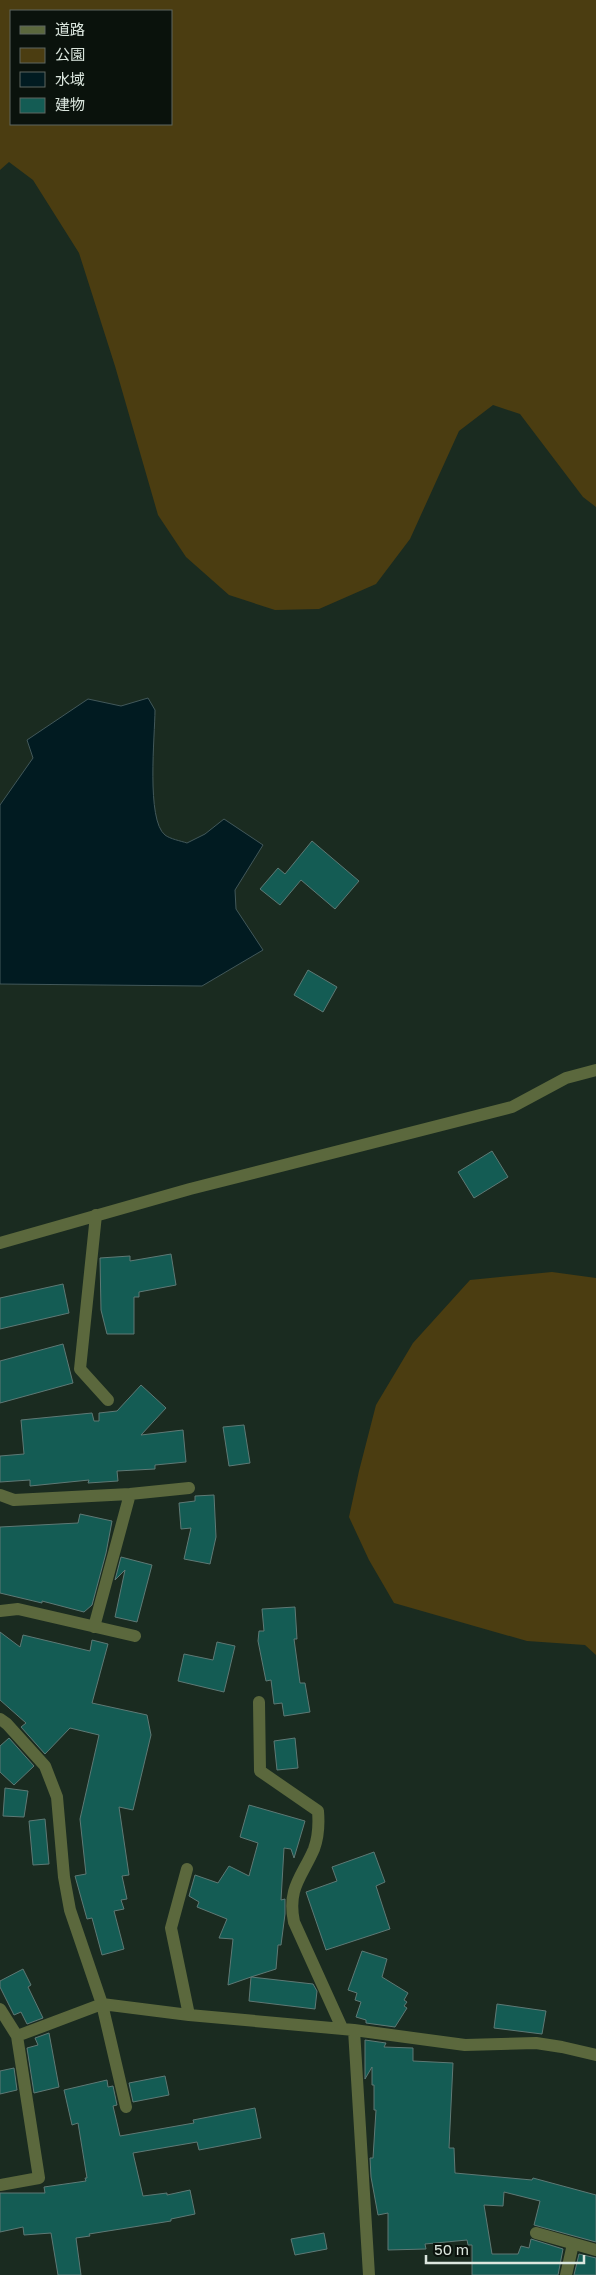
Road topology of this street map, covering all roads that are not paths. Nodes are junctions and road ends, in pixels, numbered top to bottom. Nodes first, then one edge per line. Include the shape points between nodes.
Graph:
1 (596, 1070) edge
2 (96, 1215) junction
3 (0, 1243) edge
4 (108, 1400) dead end
5 (189, 1488) dead end
6 (130, 1494) junction
7 (0, 1495) edge
8 (0, 1611) edge
9 (94, 1626) junction
10 (135, 1636) dead end
11 (259, 1702) dead end
12 (2, 1725) edge
13 (188, 1869) dead end
14 (102, 2004) junction
15 (0, 2009) edge
16 (189, 2015) junction
17 (348, 2029) junction
18 (17, 2036) junction
19 (596, 2055) edge
20 (126, 2107) dead end
21 (0, 2185) edge
22 (536, 2233) dead end
23 (573, 2244) junction
24 (596, 2250) edge
25 (369, 2275) edge
26 (566, 2275) edge

1 - 2 street via 566,1078 512,1107
2 - 3 street
2 - 4 street via 80,1369
5 - 6 street
6 - 7 street via 14,1500
6 - 9 street
8 - 9 street via 18,1609
9 - 10 street
11 - 17 street via 260,1771 318,1811 314,1848 298,1878 291,1906 294,1922
12 - 14 street via 45,1766 57,1797 70,1910
13 - 16 street via 171,1928
14 - 16 street
14 - 18 street
14 - 20 street
15 - 18 street
16 - 17 street
17 - 19 street via 465,2045 536,2043
17 - 25 street
18 - 21 street via 39,2178
22 - 23 street
23 - 24 street
23 - 26 street

